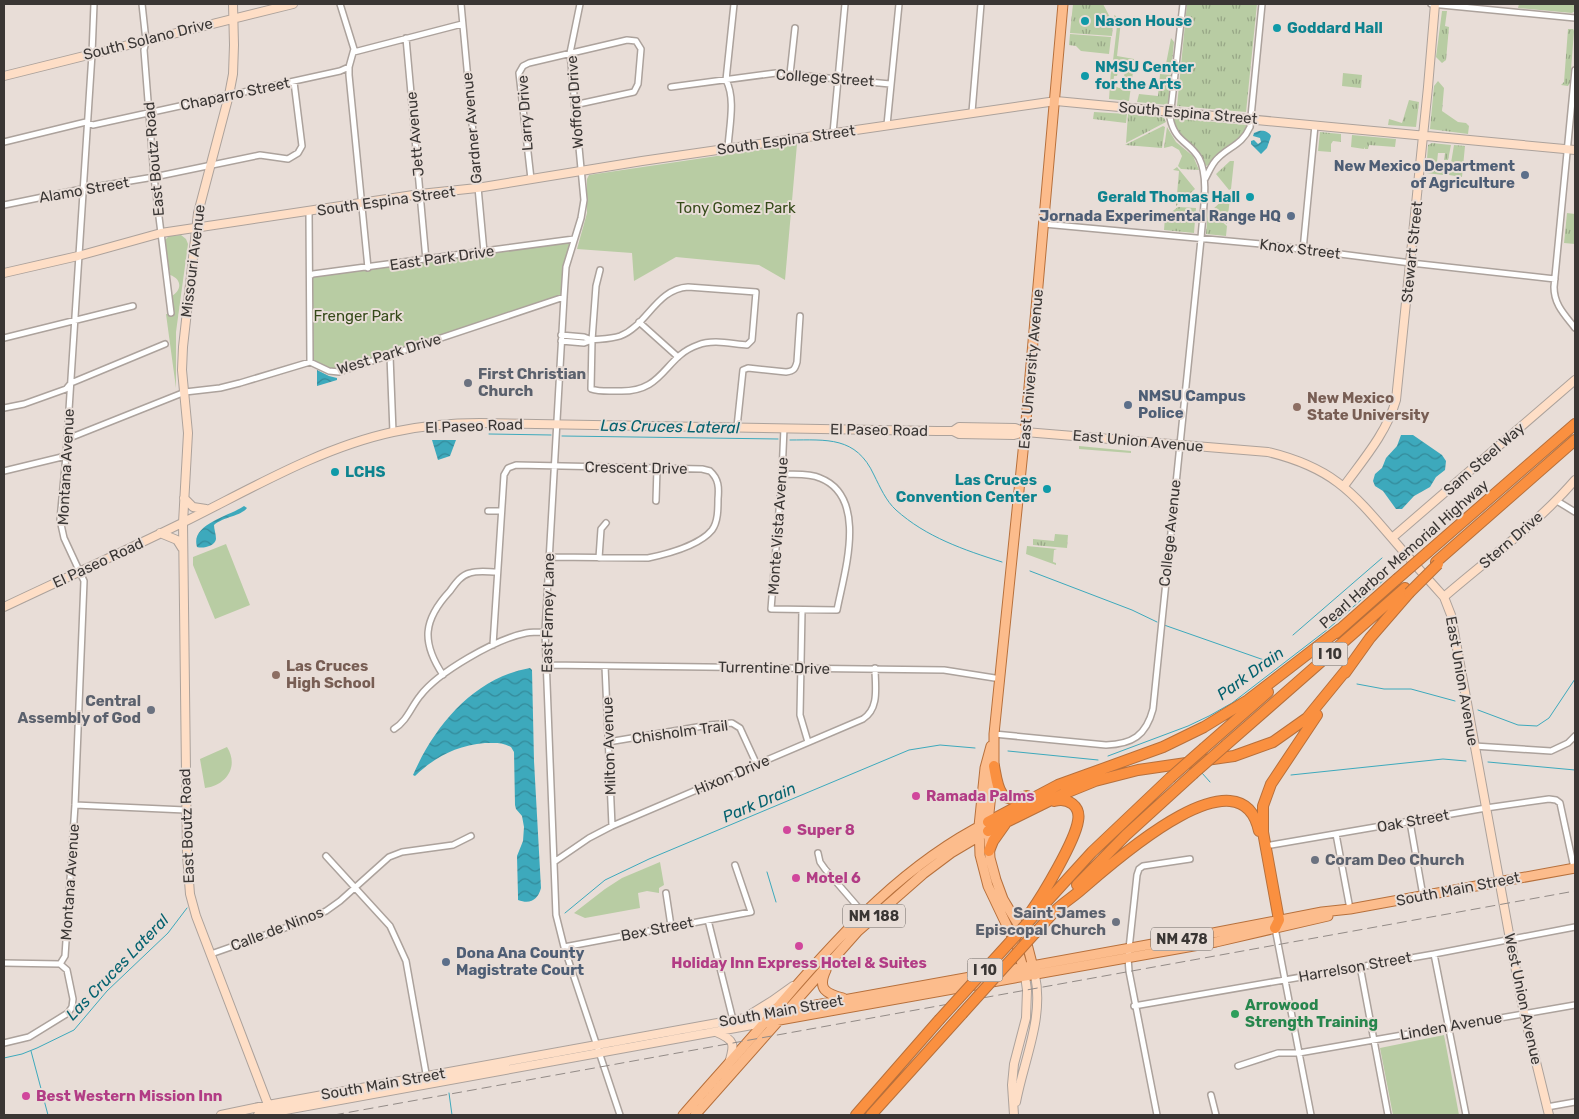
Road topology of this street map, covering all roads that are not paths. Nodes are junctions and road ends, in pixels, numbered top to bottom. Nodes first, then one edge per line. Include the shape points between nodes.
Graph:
1 (94, 4) edge
2 (142, 4) edge
3 (233, 4) edge
4 (293, 4) edge
5 (340, 4) edge
6 (461, 4) edge
7 (580, 4) edge
8 (734, 4) edge
9 (845, 4) edge
10 (899, 4) edge
11 (981, 4) edge
12 (1063, 4) edge
13 (1183, 4) edge
14 (1262, 4) edge
15 (1431, 4) edge
16 (1435, 4) edge
17 (233, 18) junction
18 (1575, 18) edge
19 (462, 24) junction
20 (795, 28) dead end
21 (406, 38) junction
22 (146, 41) junction
23 (354, 52) junction
24 (570, 53) junction
25 (92, 54) junction
26 (349, 67) junction
27 (1575, 71) edge
28 (790, 74) junction
29 (4, 76) edge
30 (838, 78) junction
31 (726, 80) junction
32 (294, 82) junction
33 (890, 84) junction
34 (671, 88) dead end
35 (1575, 88) edge
36 (229, 95) junction
37 (1056, 101) junction
38 (574, 105) junction
39 (1573, 108) edge
40 (1171, 111) junction
41 (972, 112) junction
42 (149, 113) junction
43 (1251, 119) junction
44 (86, 122) junction
45 (887, 125) junction
46 (1316, 125) junction
47 (833, 133) junction
48 (1423, 135) junction
49 (4, 142) edge
50 (728, 148) junction
51 (1572, 150) edge
52 (210, 165) junction
53 (580, 170) junction
54 (154, 177) junction
55 (531, 179) junction
56 (1205, 179) junction
57 (477, 188) junction
58 (82, 189) junction
59 (420, 194) junction
60 (362, 203) junction
61 (4, 205) edge
62 (309, 212) junction
63 (1044, 224) junction
64 (196, 228) junction
65 (161, 233) junction
66 (1201, 239) junction
67 (574, 240) junction
68 (1303, 250) junction
69 (484, 252) junction
70 (78, 256) junction
71 (426, 260) junction
72 (1411, 263) junction
73 (368, 268) junction
74 (600, 270) dead end
75 (4, 273) edge
76 (310, 276) junction
77 (1555, 279) junction
78 (564, 297) junction
79 (133, 306) dead end
80 (171, 313) dead end
81 (800, 316) dead end
82 (74, 321) junction
83 (639, 322) junction
84 (1575, 328) edge
85 (4, 338) edge
86 (561, 338) junction
87 (592, 340) junction
88 (165, 344) dead end
89 (390, 356) junction
90 (678, 357) junction
91 (310, 362) junction
92 (1575, 380) edge
93 (70, 382) junction
94 (184, 392) junction
95 (4, 408) edge
96 (556, 424) junction
97 (1575, 424) edge
98 (737, 427) junction
99 (784, 428) junction
100 (393, 432) junction
101 (1025, 432) junction
102 (67, 439) junction
103 (1575, 440) edge
104 (1179, 445) junction
105 (66, 456) junction
106 (555, 467) junction
107 (657, 468) junction
108 (4, 471) edge
109 (782, 474) junction
110 (1575, 480) edge
111 (1344, 486) junction
112 (184, 498) junction
113 (656, 500) dead end
114 (1557, 501) junction
115 (208, 509) junction
116 (488, 511) dead end
117 (501, 511) junction
118 (1575, 512) edge
119 (183, 523) junction
120 (606, 523) dead end
121 (160, 533) junction
122 (1392, 538) junction
123 (183, 551) junction
124 (549, 557) junction
125 (599, 558) junction
126 (80, 572) junction
127 (497, 572) junction
128 (1407, 590) junction
129 (1444, 597) junction
130 (4, 607) edge
131 (802, 610) junction
132 (1340, 629) junction
133 (545, 632) junction
134 (493, 645) junction
135 (546, 665) junction
136 (606, 666) junction
137 (800, 668) junction
138 (875, 668) junction
139 (1347, 669) junction
140 (443, 675) junction
141 (1001, 679) junction
142 (394, 729) dead end
143 (994, 734) junction
144 (1575, 736) edge
145 (608, 742) junction
146 (808, 742) junction
147 (1474, 746) junction
148 (757, 765) junction
149 (994, 766) junction
150 (1058, 785) junction
151 (75, 805) junction
152 (1037, 807) junction
153 (1486, 808) junction
154 (185, 810) junction
155 (1009, 820) junction
156 (1410, 822) junction
157 (612, 826) junction
158 (983, 829) junction
159 (1336, 834) junction
160 (471, 836) dead end
161 (1271, 845) dead end
162 (989, 851) junction
163 (818, 852) dead end
164 (326, 856) dead end
165 (1190, 859) dead end
166 (554, 862) junction
167 (735, 865) dead end
168 (1574, 868) edge
169 (1498, 881) junction
170 (354, 887) junction
171 (666, 893) dead end
172 (1423, 896) junction
173 (1055, 910) junction
174 (1346, 910) junction
175 (866, 917) junction
176 (1029, 918) junction
177 (708, 920) junction
178 (1276, 923) junction
179 (671, 926) junction
180 (1575, 927) edge
181 (1510, 939) junction
182 (564, 947) junction
183 (1130, 948) junction
184 (211, 954) junction
185 (1434, 954) junction
186 (1128, 958) junction
187 (831, 960) junction
188 (4, 962) edge
189 (60, 964) junction
190 (1360, 966) junction
191 (1034, 970) junction
192 (1024, 972) junction
193 (804, 977) junction
194 (1285, 979) junction
195 (848, 999) junction
196 (1575, 1005) edge
197 (1134, 1006) junction
198 (787, 1011) junction
199 (1524, 1013) junction
200 (775, 1017) junction
201 (742, 1018) junction
202 (733, 1020) junction
203 (763, 1024) junction
204 (1448, 1027) junction
205 (716, 1032) junction
206 (1374, 1040) junction
207 (4, 1043) edge
208 (596, 1045) junction
209 (599, 1053) junction
210 (1299, 1053) junction
211 (729, 1063) junction
212 (1238, 1066) dead end
213 (427, 1080) junction
214 (1211, 1095) dead end
215 (1575, 1102) edge
216 (270, 1111) edge
217 (1548, 1111) edge
218 (1014, 1112) edge
219 (222, 1115) edge
220 (258, 1115) edge
221 (620, 1115) edge
222 (683, 1115) edge
223 (695, 1115) edge
224 (856, 1115) edge
225 (871, 1115) edge
226 (1157, 1115) edge
227 (1216, 1115) edge
228 (1311, 1115) edge
229 (1388, 1115) edge
230 (1466, 1115) edge

1 - 25 street, Montana Avenue
2 - 22 street, East Boutz Road
3 - 17 street, Missouri Avenue
4 - 17 street, South Solano Drive
5 - 23 street
6 - 19 street, Gardner Avenue
7 - 24 street, Wofford Drive
8 - 31 street
9 - 30 street
10 - 33 street
11 - 41 street
12 - 37 main road, East University Avenue
13 - 40 street
14 - 43 street
15 - 16 street
16 - 18 street
16 - 48 street, Stewart Street
17 - 22 street, South Solano Drive
17 - 36 street, Missouri Avenue via 234,57
19 - 21 street
19 - 57 street, Gardner Avenue
20 - 28 street
21 - 23 street
21 - 59 street, Jett Avenue
22 - 25 street, South Solano Drive
22 - 42 street, East Boutz Road
23 - 26 street
24 - 38 street, Wofford Drive
24 - 38 street via 627,40 636,41 642,49 634,92
24 - 55 street, Larry Drive via 529,63 522,66 519,73
25 - 29 street, South Solano Drive
25 - 44 street, Montana Avenue
26 - 32 street, Chaparro Street
26 - 60 street
27 - 35 street
28 - 30 street, College Street
28 - 31 street, College Street
30 - 33 street, College Street
30 - 47 street
31 - 34 street, College Street
31 - 50 street via 731,97
32 - 36 street, Chaparro Street
32 - 52 street, Alamo Street via 302,142 298,153 288,158 260,154
33 - 45 street
35 - 39 street
36 - 42 street, Chaparro Street
36 - 52 street, Missouri Avenue
37 - 40 street, South Espina Street
37 - 41 street, South Espina Street
37 - 63 main road, East University Avenue
38 - 53 street, Wofford Drive
39 - 51 street
40 - 43 street, South Espina Street
40 - 56 street via 1174,131 1198,158
41 - 45 street, South Espina Street
42 - 44 street, Chaparro Street via 92,125
42 - 54 street, East Boutz Road
43 - 46 street, South Espina Street
43 - 56 street via 1240,143 1216,160
44 - 49 street, Chaparro Street
44 - 58 street, Montana Avenue
45 - 47 street, South Espina Street
46 - 48 street, South Espina Street
46 - 68 street
47 - 50 street, South Espina Street
48 - 51 street, South Espina Street
48 - 72 street, Stewart Street
50 - 53 street, South Espina Street
51 - 77 street
52 - 54 street, Alamo Street
52 - 64 street, Missouri Avenue
53 - 55 street, South Espina Street
53 - 67 street, East Farney Lane via 584,200
54 - 58 street, Alamo Street
54 - 65 street, East Boutz Road
55 - 57 street, South Espina Street
56 - 66 street, College Avenue
57 - 59 street, South Espina Street
57 - 69 street, Gardner Avenue
58 - 61 street, Alamo Street
58 - 70 street, Montana Avenue
59 - 60 street, South Espina Street
59 - 71 street, Jett Avenue
60 - 62 street, South Espina Street
60 - 73 street
62 - 64 street, South Espina Street
62 - 76 street
63 - 66 street, Knox Street
63 - 101 main road, East University Avenue
64 - 65 street, South Espina Street
64 - 94 street, Missouri Avenue via 183,347
65 - 70 street, South Espina Street
65 - 80 street, East Boutz Road
66 - 68 street, Knox Street
66 - 104 street, College Avenue
67 - 69 street, East Park Drive
67 - 78 street, East Farney Lane via 566,267
68 - 72 street, Knox Street
69 - 71 street, East Park Drive
70 - 75 street, South Espina Street
70 - 82 street, Montana Avenue
71 - 73 street, East Park Drive
72 - 77 street, Knox Street
72 - 111 street, Stewart Street via 1394,409
73 - 76 street, East Park Drive
74 - 87 street
76 - 91 street
77 - 84 street via 1556,303
78 - 86 street, East Farney Lane
78 - 89 street, West Park Drive
79 - 82 street
81 - 98 street via 795,369 791,372 743,370
82 - 85 street
82 - 93 street, Montana Avenue
83 - 87 street via 621,336
83 - 90 street
83 - 90 street via 667,293 681,287 756,292 752,340 747,345 704,343 691,347
86 - 87 street via 584,343
86 - 96 street, East Farney Lane
87 - 90 street via 591,389 626,392 642,389 659,378
88 - 93 street
89 - 91 street, West Park Drive via 339,372 328,371
89 - 100 street
91 - 94 street via 240,384
92 - 122 street, Sam Steel Way
93 - 95 street via 66,389
93 - 102 street, Montana Avenue
94 - 102 street
94 - 112 street, Missouri Avenue via 188,434
96 - 98 street, El Paseo Road
96 - 100 street, El Paseo Road via 457,423
96 - 106 street, East Farney Lane
97 - 132 highway, Pearl Harbor Memorial Highway / I 10, bridge
98 - 99 street, El Paseo Road
99 - 101 street, El Paseo Road via 1014,435
99 - 109 street, Monte Vista Avenue
100 - 115 street, El Paseo Road via 334,450
101 - 104 street, East Union Avenue
101 - 141 main road, East University Avenue
102 - 105 street, Montana Avenue
103 - 128 highway, Pearl Harbor Memorial Highway / I 10
104 - 111 street, East Union Avenue via 1268,452 1313,467
104 - 143 street, College Avenue via 1150,721 1142,733 1120,745
105 - 108 street
105 - 126 street, Montana Avenue via 60,520 64,538
106 - 107 street, Crescent Drive
106 - 117 street, Crescent Drive via 516,465 508,468 504,475
106 - 124 street, East Farney Lane
107 - 113 street
107 - 125 street, Crescent Drive via 702,469 715,476 719,490 716,522 712,530 699,540 663,555
109 - 131 street, Monte Vista Avenue via 771,609
109 - 131 street via 817,477 830,483 842,497 849,515 850,544 837,610
110 - 114 street, Stern Drive
111 - 122 street, East Union Avenue
112 - 115 street via 193,507
112 - 119 street, Missouri Avenue
114 - 118 street
114 - 129 street, Stern Drive
115 - 119 street, El Paseo Road
116 - 117 street
117 - 127 street, Crescent Drive
119 - 121 street, El Paseo Road
119 - 123 street, East Boutz Road
120 - 125 street via 601,529
121 - 123 street via 177,540
121 - 126 street, El Paseo Road
122 - 129 street, East Union Avenue
123 - 154 street, East Boutz Road
124 - 125 street, Crescent Drive
124 - 133 street, East Farney Lane
126 - 130 street, El Paseo Road
126 - 151 street, Montana Avenue via 84,593
127 - 134 street, Crescent Drive
127 - 140 street via 468,573 437,605 431,616 429,646
128 - 139 highway
128 - 173 highway, Pearl Harbor Memorial Highway / I 10, bridge via 1193,774 1126,835
129 - 147 street, East Union Avenue via 1452,615
131 - 137 street
132 - 150 highway via 1248,700 1204,727 1163,746
132 - 176 highway, Pearl Harbor Memorial Highway / I 10, bridge via 1170,778
133 - 134 street via 525,634
133 - 135 street, East Farney Lane
134 - 140 street
135 - 136 street, Turrentine Drive
135 - 166 street, East Farney Lane
136 - 137 street, Turrentine Drive
136 - 145 street, Milton Avenue
137 - 138 street, Turrentine Drive
137 - 146 street via 800,715
138 - 141 street, Turrentine Drive via 944,670
138 - 146 street, Hixon Drive via 874,705 868,716
139 - 152 highway via 1307,718 1273,742 1234,756 1109,777
139 - 178 highway via 1270,784 1264,800 1262,817
140 - 142 street via 420,695 402,724
141 - 143 main road, East University Avenue
143 - 149 main road, East University Avenue
143 - 158 main road, East University Avenue via 985,768
144 - 147 street via 1568,743 1550,750
145 - 148 street, Chisholm Trail via 732,723 740,728
145 - 157 street, Milton Avenue
146 - 148 street, Hixon Drive
147 - 153 street, East Union Avenue
148 - 157 street, Hixon Drive
149 - 150 highway via 998,789 1012,799 1024,798
149 - 158 main road, East University Avenue
150 - 158 highway
151 - 154 street
151 - 189 street, Montana Avenue via 65,956
152 - 155 highway
152 - 176 highway via 1054,800 1067,800 1075,806 1079,820
153 - 156 street, Oak Street
153 - 168 street, Oak Street via 1542,799 1556,800 1563,812
153 - 169 street, East Union Avenue
154 - 184 street, East Boutz Road via 190,894
155 - 158 highway
155 - 162 highway
156 - 159 street, Oak Street
156 - 172 street
157 - 166 street, Hixon Drive
158 - 162 main road, East University Avenue
158 - 175 main road, NM 188 via 932,856
158 - 192 main road, East University Avenue via 980,855 986,879 1017,947
159 - 161 street, Oak Street
159 - 174 street
160 - 170 street, Calle de Ninos via 453,844 395,854
162 - 191 main road, East University Avenue via 1003,899 1025,936
163 - 175 street via 825,869
164 - 170 street
165 - 183 street via 1139,869
166 - 182 street, East Farney Lane via 556,915
167 - 177 street, Bex Street via 751,912
168 - 169 main road, South Main Street / NM 478
169 - 172 main road, South Main Street / NM 478
169 - 181 street, West Union Avenue
170 - 184 street, Calle de Ninos via 340,901 311,918
170 - 213 street via 390,926 406,961
171 - 179 street
172 - 174 main road, South Main Street / NM 478
173 - 178 highway via 1145,837 1190,810 1228,801 1244,806 1257,822
173 - 225 highway, I 10, bridge
174 - 178 main road, South Main Street / NM 478 via 1323,918
175 - 187 main road, NM 188
175 - 193 main road, NM 188
176 - 224 highway, Pearl Harbor Memorial Highway / I 10, bridge
177 - 179 street, Bex Street
177 - 202 street
178 - 183 main road, South Main Street / NM 478
178 - 186 main road, South Main Street / NM 478 via 1216,942
178 - 194 street
179 - 182 street, Bex Street
180 - 181 street, Harrelson Street
181 - 185 street, Harrelson Street
181 - 199 street, West Union Avenue
182 - 208 street, East Farney Lane
183 - 186 street
183 - 191 main road, South Main Street / NM 478
184 - 216 street, East Boutz Road
185 - 190 street, Harrelson Street
185 - 204 street
186 - 191 main road, South Main Street / NM 478
186 - 197 street
187 - 195 main road via 823,976 823,987 829,994
187 - 198 main road, NM 188
188 - 189 street
189 - 207 street via 67,970 74,999 70,1010 29,1037
190 - 194 street, Harrelson Street
190 - 206 street
191 - 192 main road, South Main Street / NM 478
191 - 218 street via 1038,1002 1035,1026
192 - 195 main road, South Main Street / NM 478
192 - 200 main road, South Main Street / NM 478
192 - 218 street via 1026,1018 1014,1064
193 - 200 main road, NM 188
193 - 201 street
194 - 197 street, Harrelson Street
194 - 210 street
195 - 198 main road, South Main Street / NM 478
196 - 199 street, Linden Avenue
197 - 226 street
198 - 200 main road, NM 188
199 - 204 street, Linden Avenue
199 - 217 street, West Union Avenue
200 - 201 street, South Main Street / NM 478
200 - 203 main road, South Main Street / NM 478
200 - 223 main road, NM 188
201 - 202 street, South Main Street / NM 478
202 - 208 street, South Main Street / NM 478
203 - 205 street, South Main Street / NM 478
203 - 211 main road
204 - 206 street, Linden Avenue
204 - 230 street
205 - 209 street, South Main Street / NM 478
205 - 211 street via 728,1037 732,1043
206 - 210 street, Linden Avenue
206 - 229 street
208 - 209 street, East Farney Lane
208 - 213 street, South Main Street / NM 478
209 - 213 street, South Main Street / NM 478
209 - 221 street, East Farney Lane
210 - 212 street, Linden Avenue via 1278,1053
210 - 228 street
211 - 222 main road
213 - 216 street, South Main Street / NM 478
214 - 227 street
215 - 217 street
216 - 219 street, South Main Street / NM 478
216 - 220 street, South Main Street / NM 478

